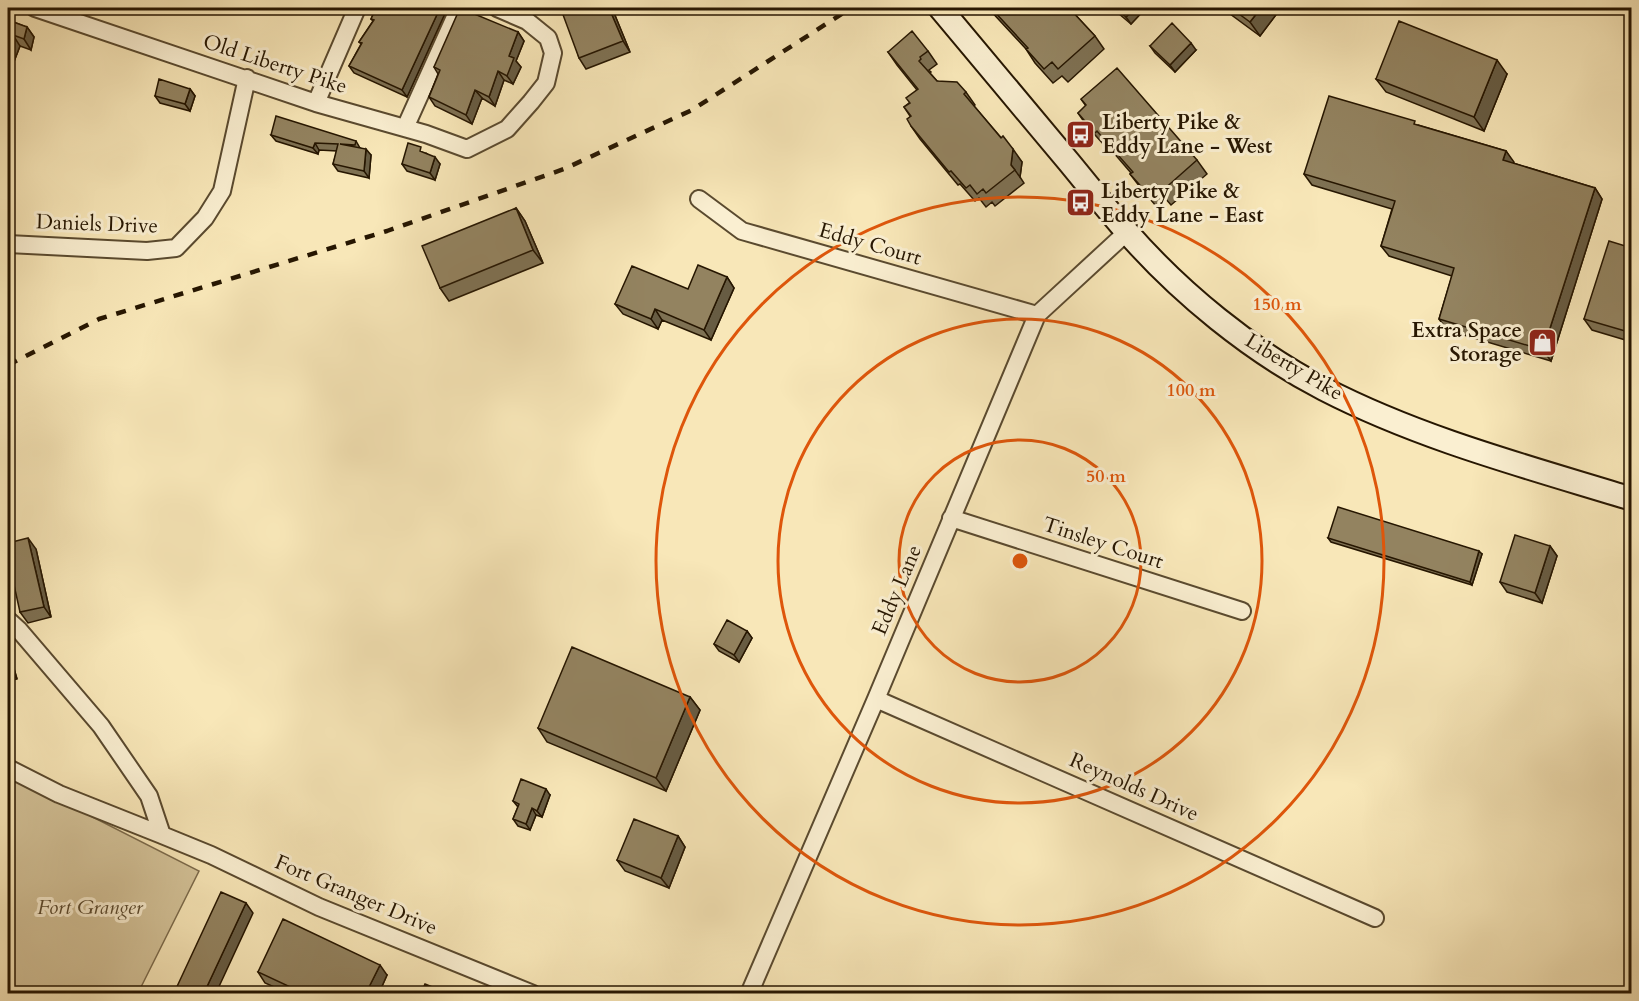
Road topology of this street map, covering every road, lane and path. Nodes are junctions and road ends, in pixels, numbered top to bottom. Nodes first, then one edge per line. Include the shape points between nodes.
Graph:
1 (35, 8) edge
2 (357, 8) edge
3 (459, 8) edge
4 (497, 8) edge
5 (940, 8) edge
6 (247, 78) junction
7 (316, 103) junction
8 (405, 128) junction
9 (699, 199) dead end
10 (1127, 232) junction
11 (8, 244) edge
12 (1037, 315) junction
13 (1632, 499) edge
14 (951, 518) junction
15 (1242, 611) dead end
16 (8, 620) edge
17 (876, 699) junction
18 (8, 768) edge
19 (162, 835) junction
20 (1375, 918) dead end
21 (533, 993) edge
22 (749, 993) edge

1 - 6 street, Old Liberty Pike
2 - 7 street
3 - 8 street
4 - 8 street, Old Liberty Pike via 527,21 548,39 553,53 546,83 507,129 467,149
5 - 10 street, Liberty Pike
6 - 7 street, Old Liberty Pike
6 - 11 street, Daniels Drive via 222,191 205,218 176,248 147,251
7 - 8 street, Old Liberty Pike
9 - 12 street, Eddy Court via 742,231
10 - 12 street, Eddy Lane
10 - 13 street, Liberty Pike via 1223,322 1323,388 1382,417 1455,444
12 - 14 street, Eddy Lane
14 - 15 street, Tinsley Court
14 - 17 street, Eddy Lane
16 - 19 street via 101,726 149,796
17 - 20 street, Reynolds Drive
17 - 22 street, Eddy Lane
18 - 19 street, Fort Granger Drive via 59,794
19 - 21 street, Fort Granger Drive via 319,907

